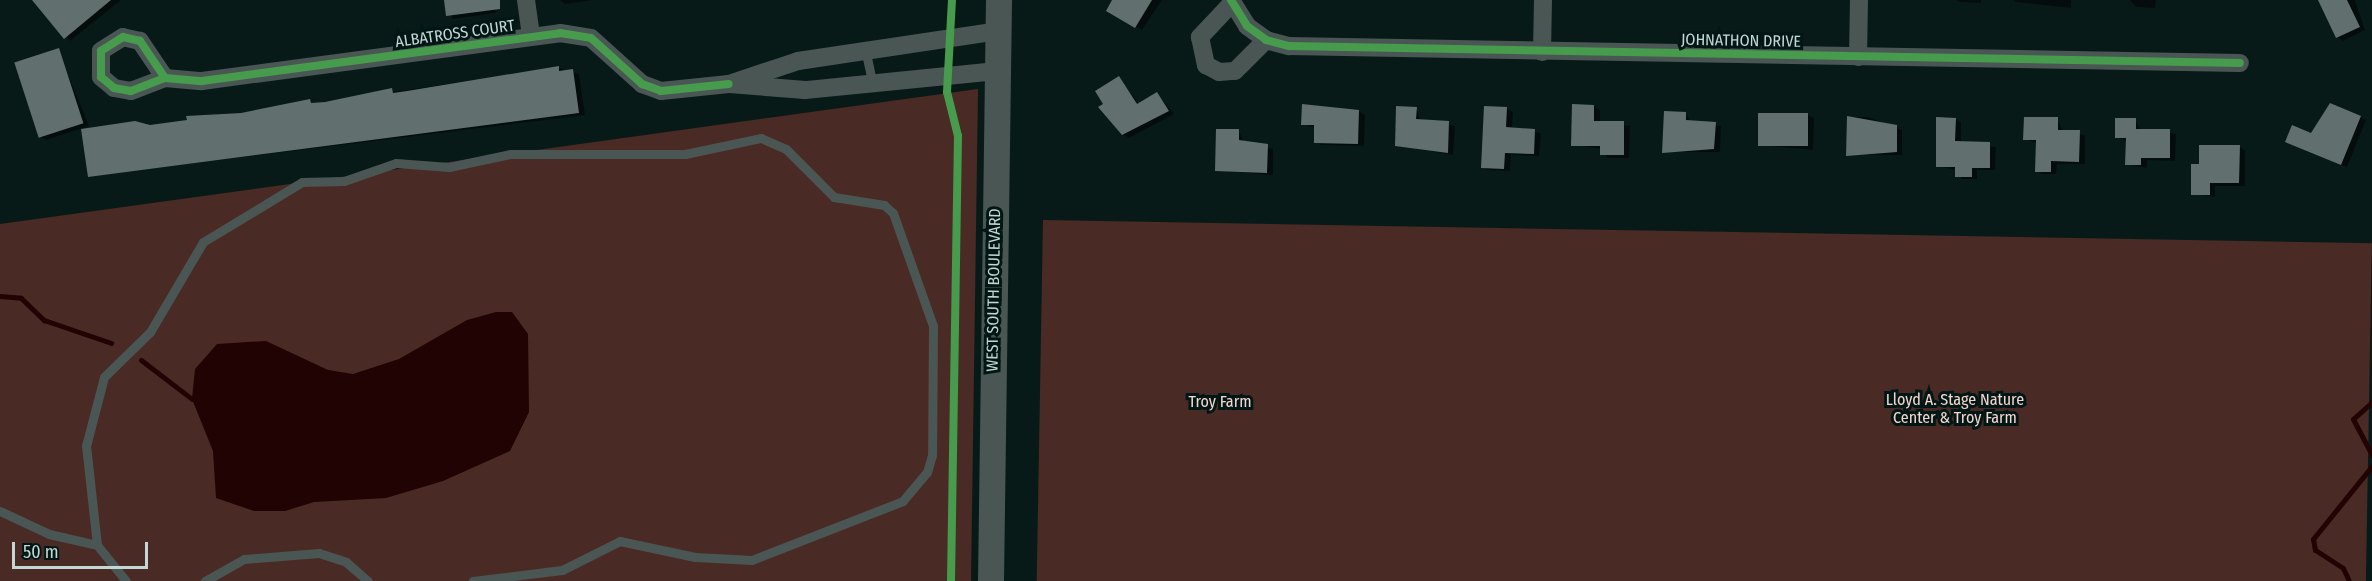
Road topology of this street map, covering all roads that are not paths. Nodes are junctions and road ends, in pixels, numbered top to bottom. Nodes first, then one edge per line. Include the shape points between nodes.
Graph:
1 (526, 0) edge
2 (999, 0) edge
3 (1543, 0) edge
4 (1859, 0) edge
5 (1232, 1) edge
6 (998, 31) junction
7 (531, 36) junction
8 (1266, 40) junction
9 (1542, 52) junction
10 (866, 53) junction
11 (1858, 57) junction
12 (2240, 63) dead end
13 (997, 71) junction
14 (165, 78) dead end
15 (872, 81) junction
16 (729, 84) junction
17 (0, 511) edge
18 (97, 545) junction
19 (126, 581) edge
20 (206, 581) edge
21 (368, 581) edge
22 (473, 581) edge
23 (991, 581) edge

1 - 7 street
2 - 6 main road, WEST SOUTH BOULEVARD
3 - 9 street
4 - 11 street
5 - 8 street, JOHNATHON DRIVE via 1247,26
5 - 8 street via 1200,37 1206,65 1219,72 1234,71
6 - 10 street, ALBATROSS COURT
6 - 13 main road, WEST SOUTH BOULEVARD
7 - 14 street, ALBATROSS COURT via 202,81
7 - 16 street, ALBATROSS COURT via 560,33 591,38 642,84 662,91
8 - 9 street, JOHNATHON DRIVE via 1289,46
9 - 11 street, JOHNATHON DRIVE
10 - 15 lane
10 - 16 street, ALBATROSS COURT via 798,61
11 - 12 street, JOHNATHON DRIVE
13 - 15 street, ALBATROSS COURT
13 - 23 main road, WEST SOUTH BOULEVARD
15 - 16 street, ALBATROSS COURT via 805,90
17 - 18 lane via 49,534
18 - 19 lane
18 - 22 lane via 86,446 104,377 150,332 204,242 302,182 344,181 396,163 450,167 510,154 685,154 761,138 786,149 834,197 884,205 893,213 933,326 932,454 927,472 903,501 752,560 694,557 620,542 562,570
20 - 21 lane via 244,559 319,553 346,562

